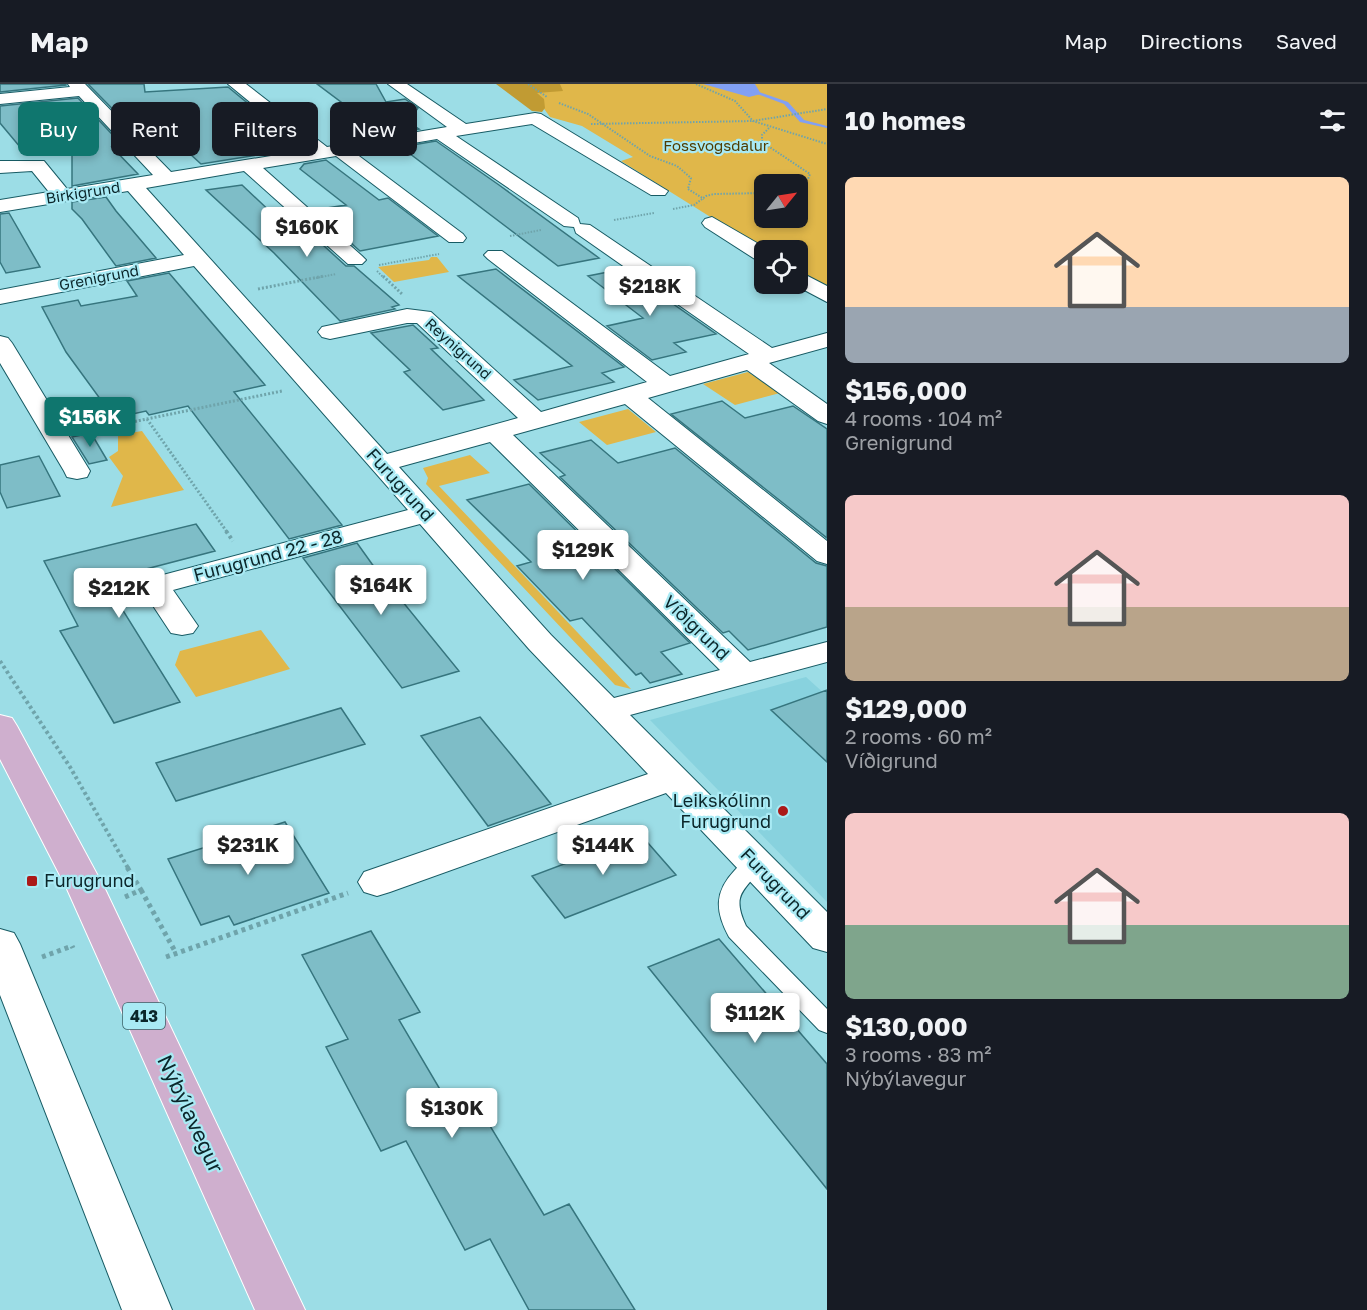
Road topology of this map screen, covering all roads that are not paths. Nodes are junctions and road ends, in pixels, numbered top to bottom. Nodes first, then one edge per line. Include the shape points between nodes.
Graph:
1 (236, 84) edge
2 (396, 84) edge
3 (79, 87) edge
4 (0, 99) edge
5 (463, 130) junction
6 (441, 134) junction
7 (417, 138) edge
8 (330, 151) edge
9 (330, 152) edge
10 (338, 156) edge
11 (249, 166) junction
12 (0, 167) edge
13 (166, 179) junction
14 (133, 185) junction
15 (658, 191) road end
16 (62, 196) junction
17 (0, 206) edge
18 (712, 224) road end
19 (456, 238) dead end
20 (754, 250) edge
21 (495, 255) dead end
22 (199, 259) junction
23 (355, 260) road end
24 (808, 283) edge
25 (827, 295) edge
26 (0, 297) edge
27 (330, 332) dead end
28 (827, 340) edge
29 (0, 343) edge
30 (759, 359) junction
31 (666, 385) junction
32 (629, 395) junction
33 (827, 416) edge
34 (536, 421) junction
35 (495, 432) junction
36 (381, 464) junction
37 (77, 471) dead end
38 (426, 514) junction
39 (827, 555) edge
40 (182, 626) dead end
41 (827, 651) edge
42 (742, 673) junction
43 (608, 710) junction
44 (0, 726) edge
45 (673, 778) junction
46 (754, 863) junction
47 (377, 882) road end
48 (827, 937) edge
49 (0, 944) edge
50 (827, 1024) edge
51 (147, 1310) edge
52 (280, 1310) edge

1 - 8 street
2 - 5 street
3 - 4 street
3 - 13 street
5 - 6 street, Birkigrund
5 - 15 street, Birkigrund via 535,118
6 - 7 street, Birkigrund
6 - 30 street via 577,225
9 - 11 street, Birkigrund
10 - 19 street
11 - 13 street, Birkigrund
11 - 23 street
12 - 16 street via 37,165
13 - 14 street, Birkigrund
14 - 16 street, Birkigrund
14 - 22 street, Furugrund
16 - 17 street, Birkigrund
18 - 20 street
21 - 31 street
22 - 26 street, Grenigrund
22 - 36 street, Furugrund
24 - 25 street
27 - 34 street, Reynigrund via 407,316 423,317
28 - 30 street
29 - 37 street
30 - 31 street
30 - 33 street
31 - 32 street
32 - 34 street
32 - 39 street
34 - 35 street
35 - 36 street
35 - 42 street, Víðigrund
36 - 38 street, Furugrund
38 - 40 street, Furugrund 22 - 28 via 155,586
38 - 43 street, Furugrund via 540,642
41 - 42 street, Víðigrund
42 - 43 street, Víðigrund
43 - 45 street, Furugrund
44 - 52 main road, Nýbýlavegur / 413 via 86,889
45 - 46 street, Furugrund
45 - 47 street
46 - 48 street, Furugrund
46 - 50 lane via 732,885 727,897 729,915 737,931
49 - 51 street

